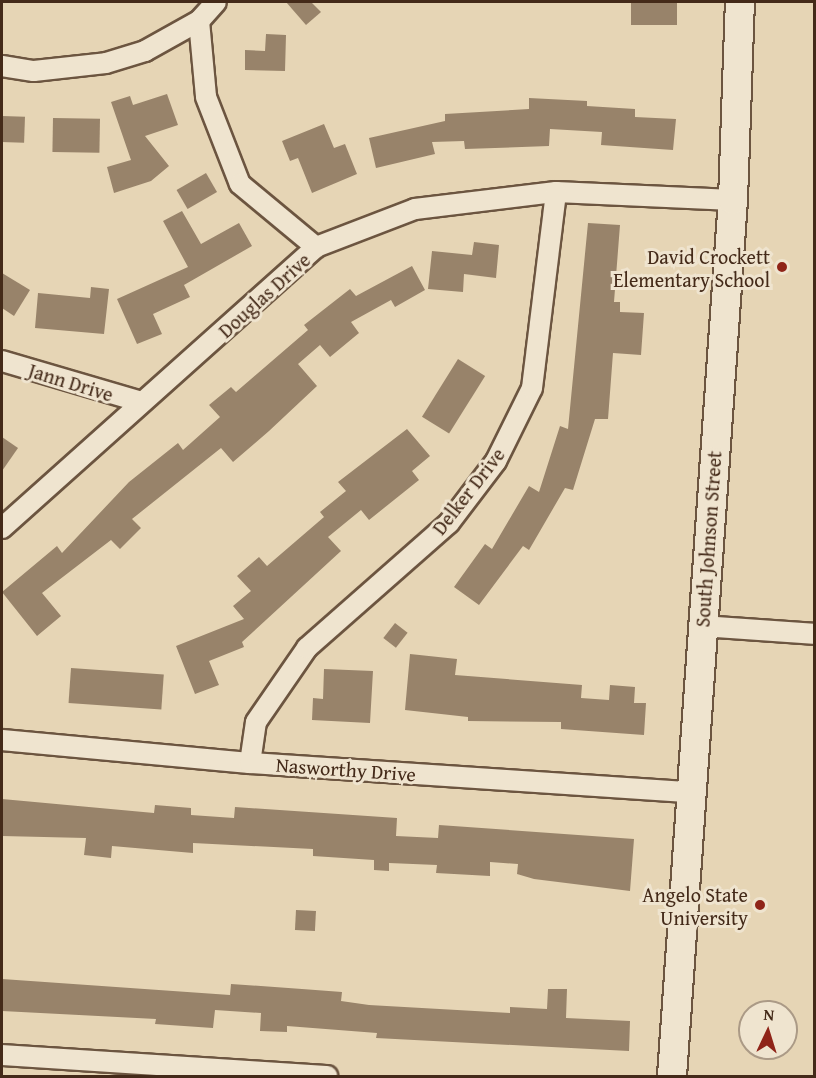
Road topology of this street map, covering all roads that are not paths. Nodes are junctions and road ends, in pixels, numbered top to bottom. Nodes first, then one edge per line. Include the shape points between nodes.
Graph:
1 (216, 2) edge
2 (740, 2) edge
3 (200, 21) junction
4 (2, 66) edge
5 (556, 192) junction
6 (733, 200) junction
7 (316, 247) junction
8 (2, 360) edge
9 (141, 402) junction
10 (2, 528) edge
11 (701, 626) junction
12 (814, 634) edge
13 (2, 740) edge
14 (250, 763) junction
15 (691, 792) junction
16 (2, 1055) edge
17 (327, 1077) edge
18 (672, 1077) edge

1 - 3 street
2 - 6 main road, South Johnson Street
3 - 4 street via 145,51 78,70
3 - 7 street via 206,97 240,184
5 - 6 street, Douglas Drive
5 - 7 street, Douglas Drive via 415,209
5 - 14 street, Delker Drive via 532,388 496,461 449,523 307,648 256,723
6 - 11 main road, South Johnson Street
7 - 9 street, Douglas Drive
8 - 9 street, Jann Drive
9 - 10 street, Douglas Drive
11 - 12 street
11 - 15 main road, South Johnson Street
13 - 14 street, Nasworthy Drive
14 - 15 street, Nasworthy Drive
15 - 18 main road, South Johnson Street
16 - 17 street

